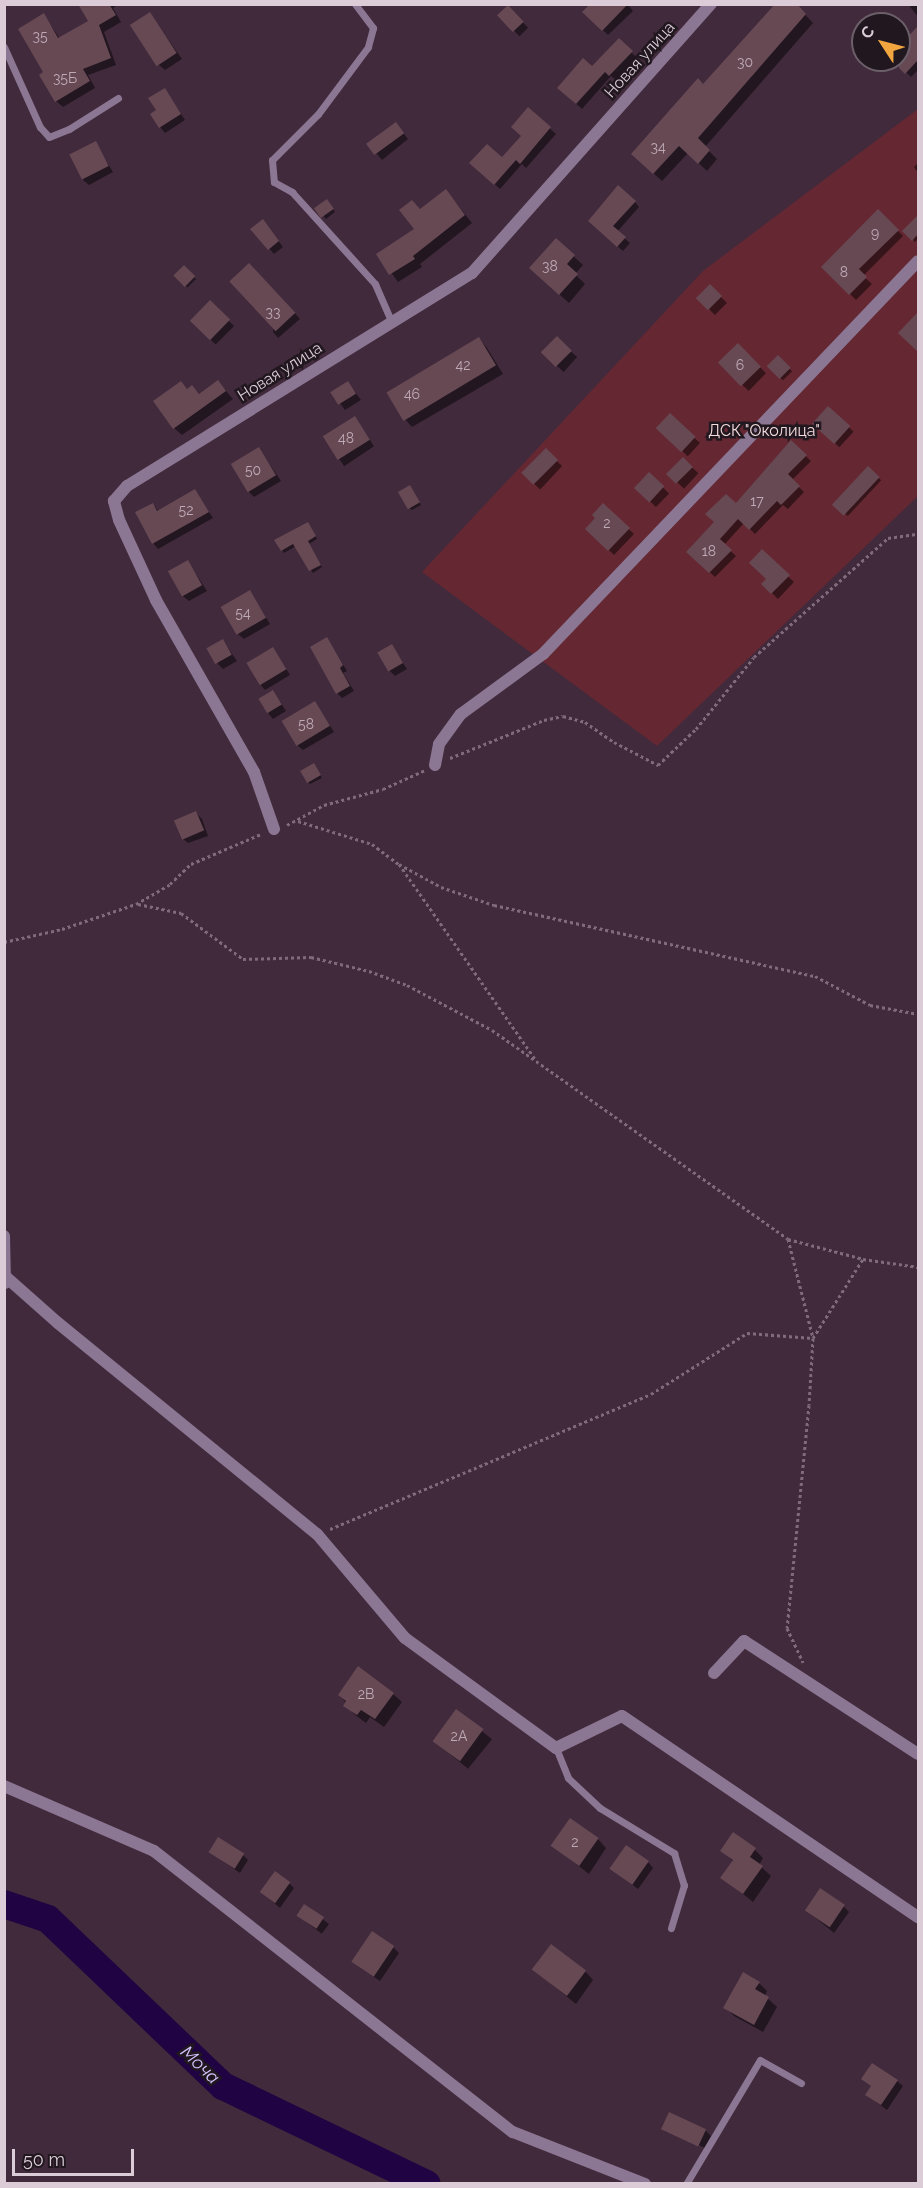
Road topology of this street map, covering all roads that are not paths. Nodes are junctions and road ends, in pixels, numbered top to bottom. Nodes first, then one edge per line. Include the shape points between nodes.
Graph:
1 (356, 4) edge
2 (711, 4) edge
3 (4, 47) edge
4 (118, 98) dead end
5 (918, 261) edge
6 (392, 323) junction
7 (435, 765) road end
8 (274, 829) road end
9 (4, 1236) edge
10 (5, 1282) edge
11 (714, 1673) dead end
12 (556, 1748) junction
13 (918, 1754) edge
14 (4, 1786) edge
15 (918, 1917) edge
16 (671, 1928) dead end
17 (801, 2083) dead end
18 (645, 2184) edge
19 (686, 2184) edge

1 - 6 lane via 373,28 368,47 318,114 272,160 274,182 292,192 375,284
2 - 6 street, Новая улица via 472,273
3 - 4 lane via 40,127 49,137
5 - 7 street via 543,654 461,714 439,744
6 - 8 street, Новая улица via 128,486 114,501 156,600 254,772
9 - 10 street
10 - 12 street via 317,1534 405,1638
11 - 13 street via 744,1641
12 - 15 street via 622,1716
12 - 16 lane via 568,1778 600,1808 674,1853 684,1885
14 - 18 street via 154,1851 513,2132
17 - 19 lane via 760,2060

